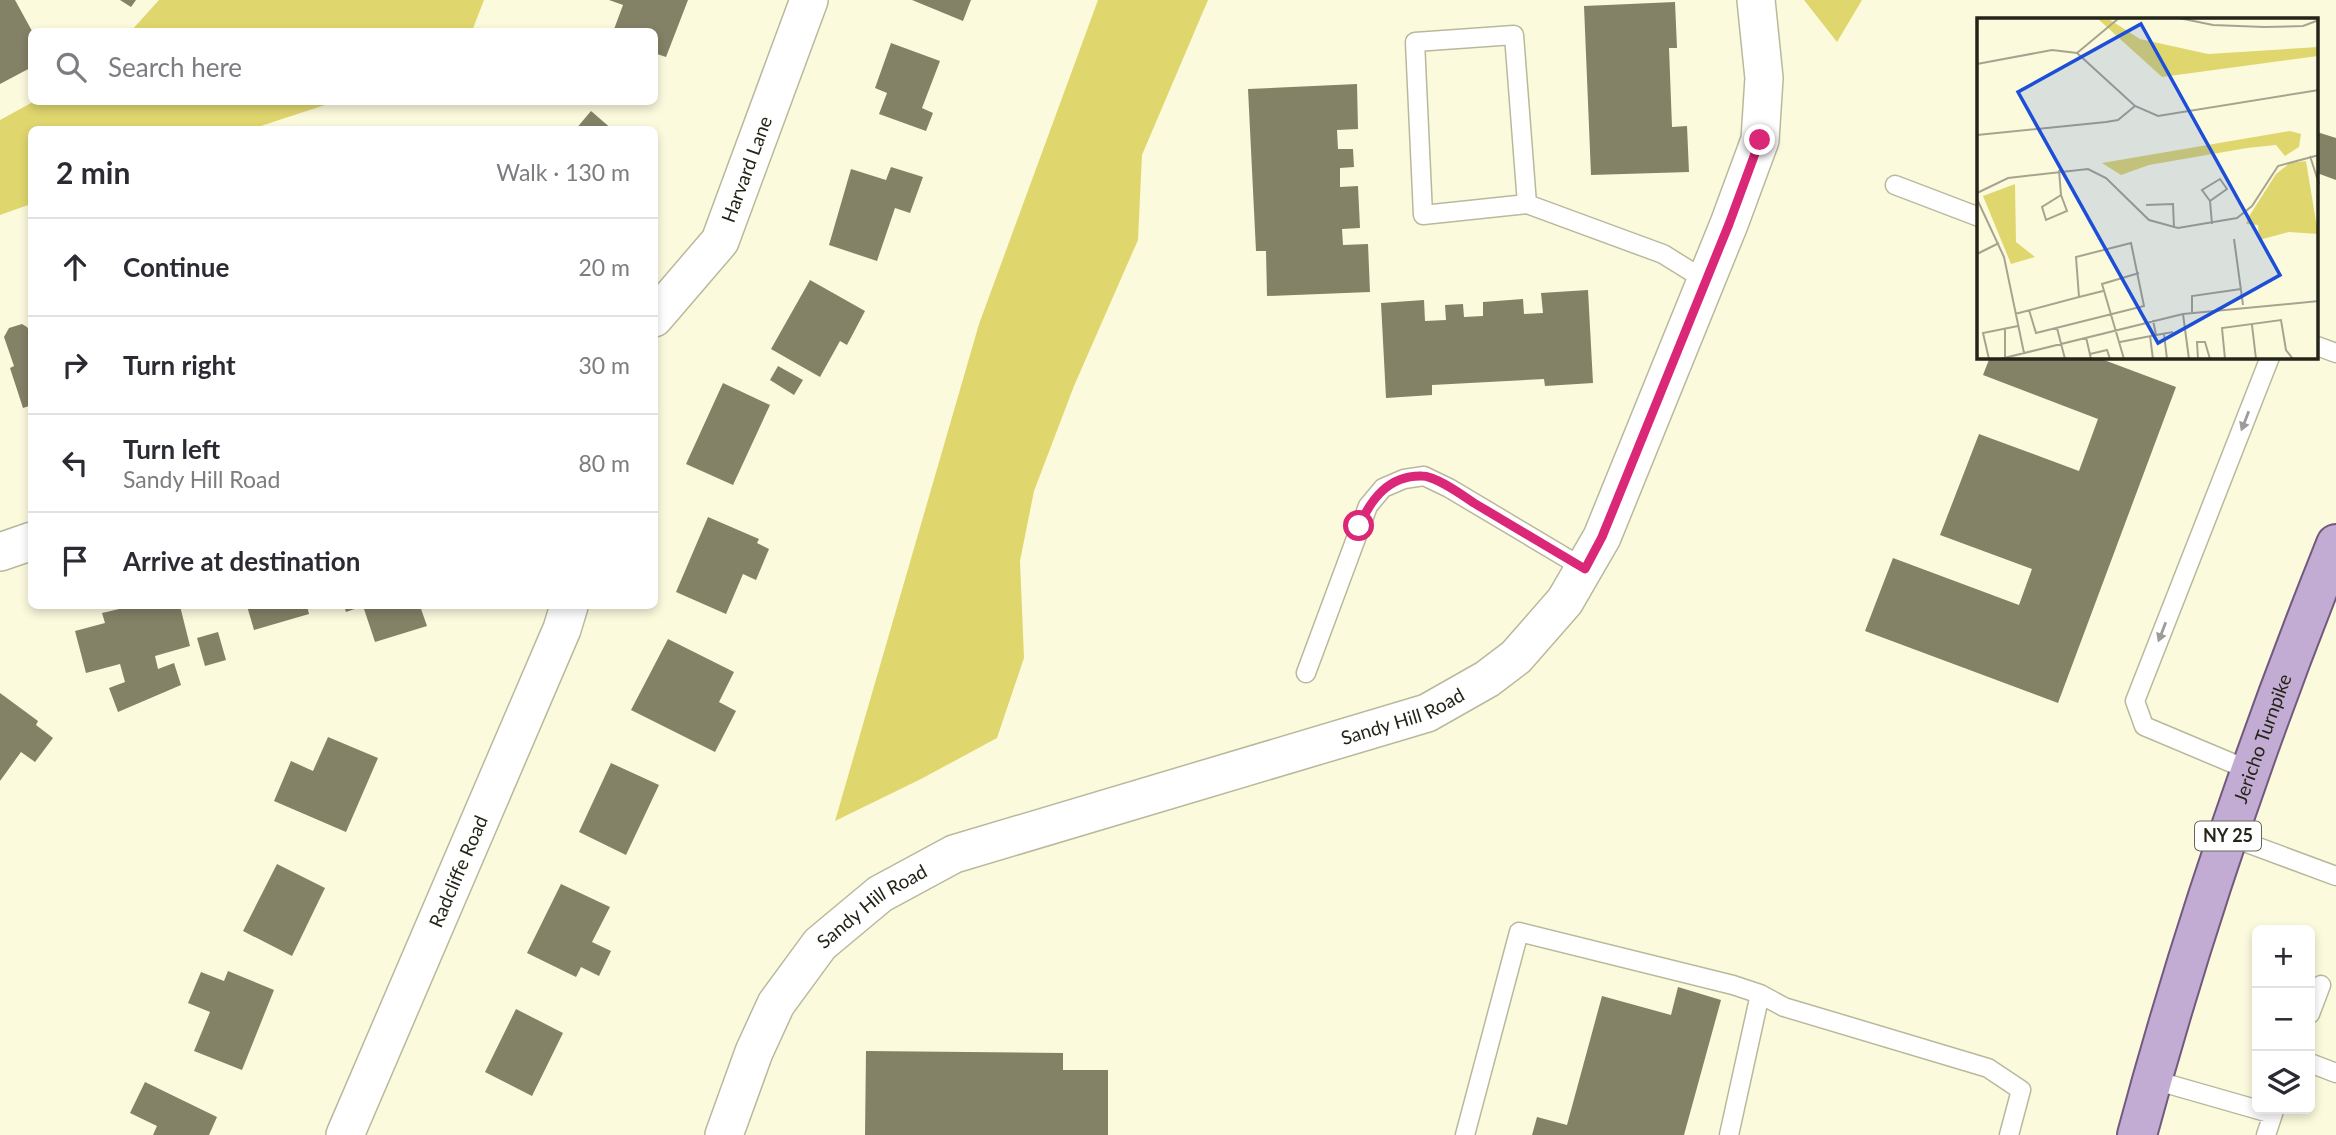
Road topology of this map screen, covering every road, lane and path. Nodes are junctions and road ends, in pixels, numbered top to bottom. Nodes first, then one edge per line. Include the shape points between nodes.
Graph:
1 (808, 0) edge
2 (1756, 0) edge
3 (1895, 185) dead end
4 (1527, 204) junction
5 (1977, 216) edge
6 (1705, 280) junction
7 (658, 313) edge
8 (2318, 346) edge
9 (2336, 353) edge
10 (2269, 359) edge
11 (28, 542) edge
12 (2336, 544) edge
13 (0, 552) edge
14 (1585, 569) junction
15 (568, 609) edge
16 (1306, 673) dead end
17 (2251, 771) junction
18 (2228, 836) junction
19 (2336, 876) edge
20 (2321, 985) dead end
21 (1760, 994) junction
22 (2315, 1001) edge
23 (2315, 1065) edge
24 (2336, 1073) edge
25 (2154, 1080) junction
26 (2252, 1106) edge
27 (2272, 1114) edge
28 (345, 1135) edge
29 (724, 1135) edge
30 (1465, 1135) edge
31 (1729, 1135) edge
32 (2009, 1135) edge
33 (2137, 1135) edge
34 (2266, 1135) edge

1 - 7 street, Harvard Lane via 720,241
2 - 6 street, Sandy Hill Road via 1764,78 1760,140
3 - 5 lane
4 - 4 lane via 1514,35 1415,42 1423,215
4 - 6 lane via 1664,254
6 - 14 street, Sandy Hill Road
8 - 9 lane
10 -> 17 lane via 2135,701 2144,726
11 - 13 street
12 - 17 main road, Jericho Turnpike / NY 25
14 - 16 lane via 1449,488 1424,476 1404,479 1383,488 1368,506
14 - 29 street, Sandy Hill Road via 1565,601 1516,657 1427,713 954,854 880,894 820,944 776,1004
15 - 28 street, Radcliffe Road
17 - 18 main road, Jericho Turnpike / NY 25
18 - 19 lane
18 - 25 main road, Jericho Turnpike / NY 25
20 - 22 lane
21 - 30 lane via 1519,932
21 - 31 lane
21 - 32 lane via 1784,1007 1988,1068 2021,1090
23 - 24 lane
25 - 26 lane
25 - 33 main road, Jericho Turnpike / NY 25
27 - 34 lane

